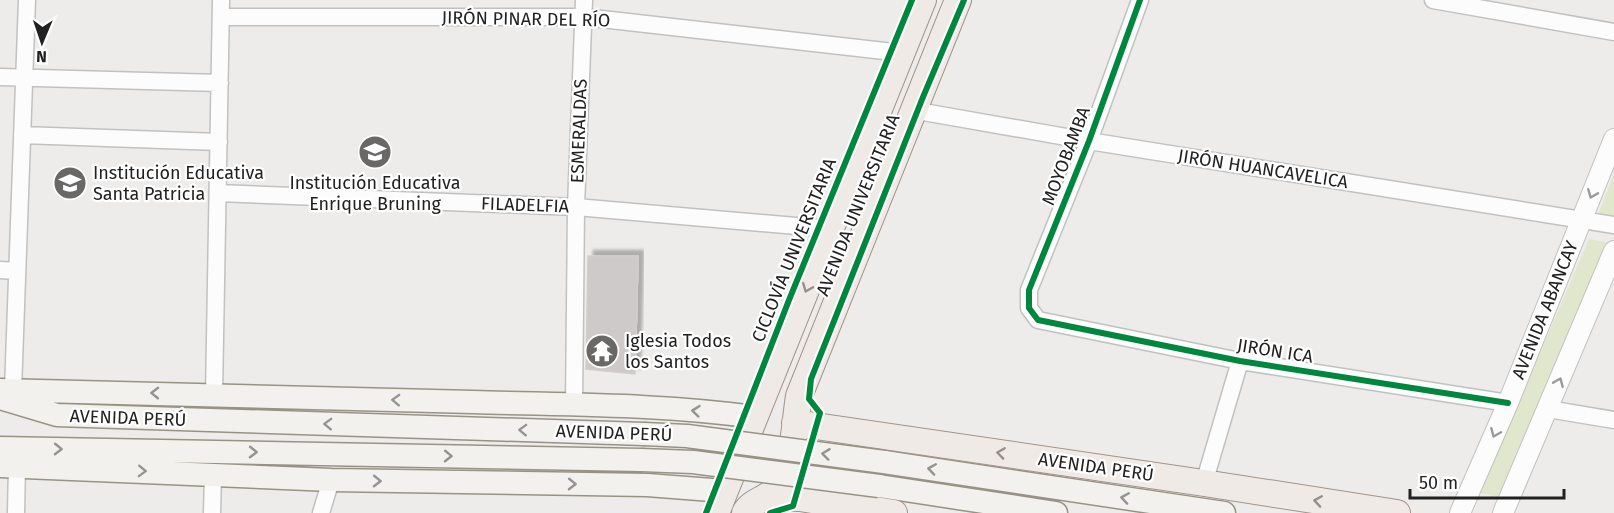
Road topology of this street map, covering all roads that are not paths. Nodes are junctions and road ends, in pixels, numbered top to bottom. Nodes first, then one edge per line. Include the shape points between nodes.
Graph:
1 (27, 0) edge
2 (923, 0) edge
3 (958, 0) edge
4 (1140, 0) edge
5 (1433, 0) edge
6 (221, 8) edge
7 (584, 8) edge
8 (1614, 32) edge
9 (902, 53) junction
10 (0, 77) edge
11 (24, 78) junction
12 (220, 83) junction
13 (912, 110) junction
14 (22, 135) junction
15 (1614, 140) edge
16 (1089, 141) junction
17 (219, 142) junction
18 (218, 193) junction
19 (576, 207) junction
20 (1581, 219) junction
21 (1614, 225) edge
22 (831, 229) junction
23 (1614, 251) edge
24 (0, 270) edge
25 (17, 271) junction
26 (1038, 320) joint
27 (1240, 361) junction
28 (4, 393) edge
29 (214, 394) junction
30 (1508, 403) junction
31 (574, 405) junction
32 (1548, 410) junction
33 (754, 417) junction
34 (1614, 420) edge
35 (795, 423) junction
36 (0, 448) edge
37 (9, 466) edge
38 (213, 475) junction
39 (331, 480) junction
40 (1204, 483) junction
41 (766, 497) junction
42 (720, 502) edge
43 (16, 513) edge
44 (212, 513) edge
45 (321, 513) edge
46 (745, 513) edge
47 (894, 513) edge
48 (1056, 513) edge
49 (1224, 513) edge
50 (1397, 513) edge
51 (1460, 513) edge
52 (1503, 513) edge

1 - 11 street
2 - 9 main road, AVENIDA UNIVERSITARIA
3 - 13 main road, AVENIDA UNIVERSITARIA
4 - 16 street, MOYOBAMBA
5 - 8 street
6 - 7 street, JIRÓN PINAR DEL RÍO
6 - 12 street
7 - 9 street, JIRÓN PINAR DEL RÍO
7 - 19 street, ESMERALDAS
9 - 22 main road, AVENIDA UNIVERSITARIA
10 - 11 street
11 - 12 street
11 - 14 street
12 - 17 street
13 - 16 street, JIRÓN HUANCAVELICA
13 - 35 main road, AVENIDA UNIVERSITARIA via 799,396
14 - 17 street
14 - 25 street
15 -> 20 street, AVENIDA ABANCAY
16 - 20 street, JIRÓN HUANCAVELICA
16 - 26 street, MOYOBAMBA via 1029,291 1029,308
17 - 18 street
18 - 19 street, FILADELFIA
18 - 29 street
19 - 22 street, FILADELFIA
19 - 31 street, ESMERALDAS
20 - 21 street, JIRÓN HUANCAVELICA
20 - 30 street, AVENIDA ABANCAY
22 -> 33 main road, AVENIDA UNIVERSITARIA
32 -> 23 street
24 - 25 street
25 - 28 street
26 - 27 street, JIRÓN ICA
27 - 30 street, JIRÓN ICA
27 - 40 street
29 -> 28 main road, AVENIDA PERÚ
49 -> 28 main road, AVENIDA PERÚ, bridge via 687,436 57,415
31 -> 29 main road, AVENIDA PERÚ
30 -> 51 street, AVENIDA ABANCAY
33 -> 31 main road, AVENIDA PERÚ
32 - 34 street
32 - 52 street
33 - 42 main road, AVENIDA UNIVERSITARIA
40 -> 35 main road, AVENIDA PERÚ
35 - 41 main road, AVENIDA UNIVERSITARIA via 787,465 777,487
36 -> 48 main road, AVENIDA PERÚ, bridge via 693,462
37 -> 38 main road
37 - 43 street
38 - 39 main road
38 - 44 street
39 -> 42 main road via 647,485
39 - 45 street
50 -> 40 main road, AVENIDA PERÚ
41 - 46 main road, AVENIDA UNIVERSITARIA
41 - 47 main road via 800,498

